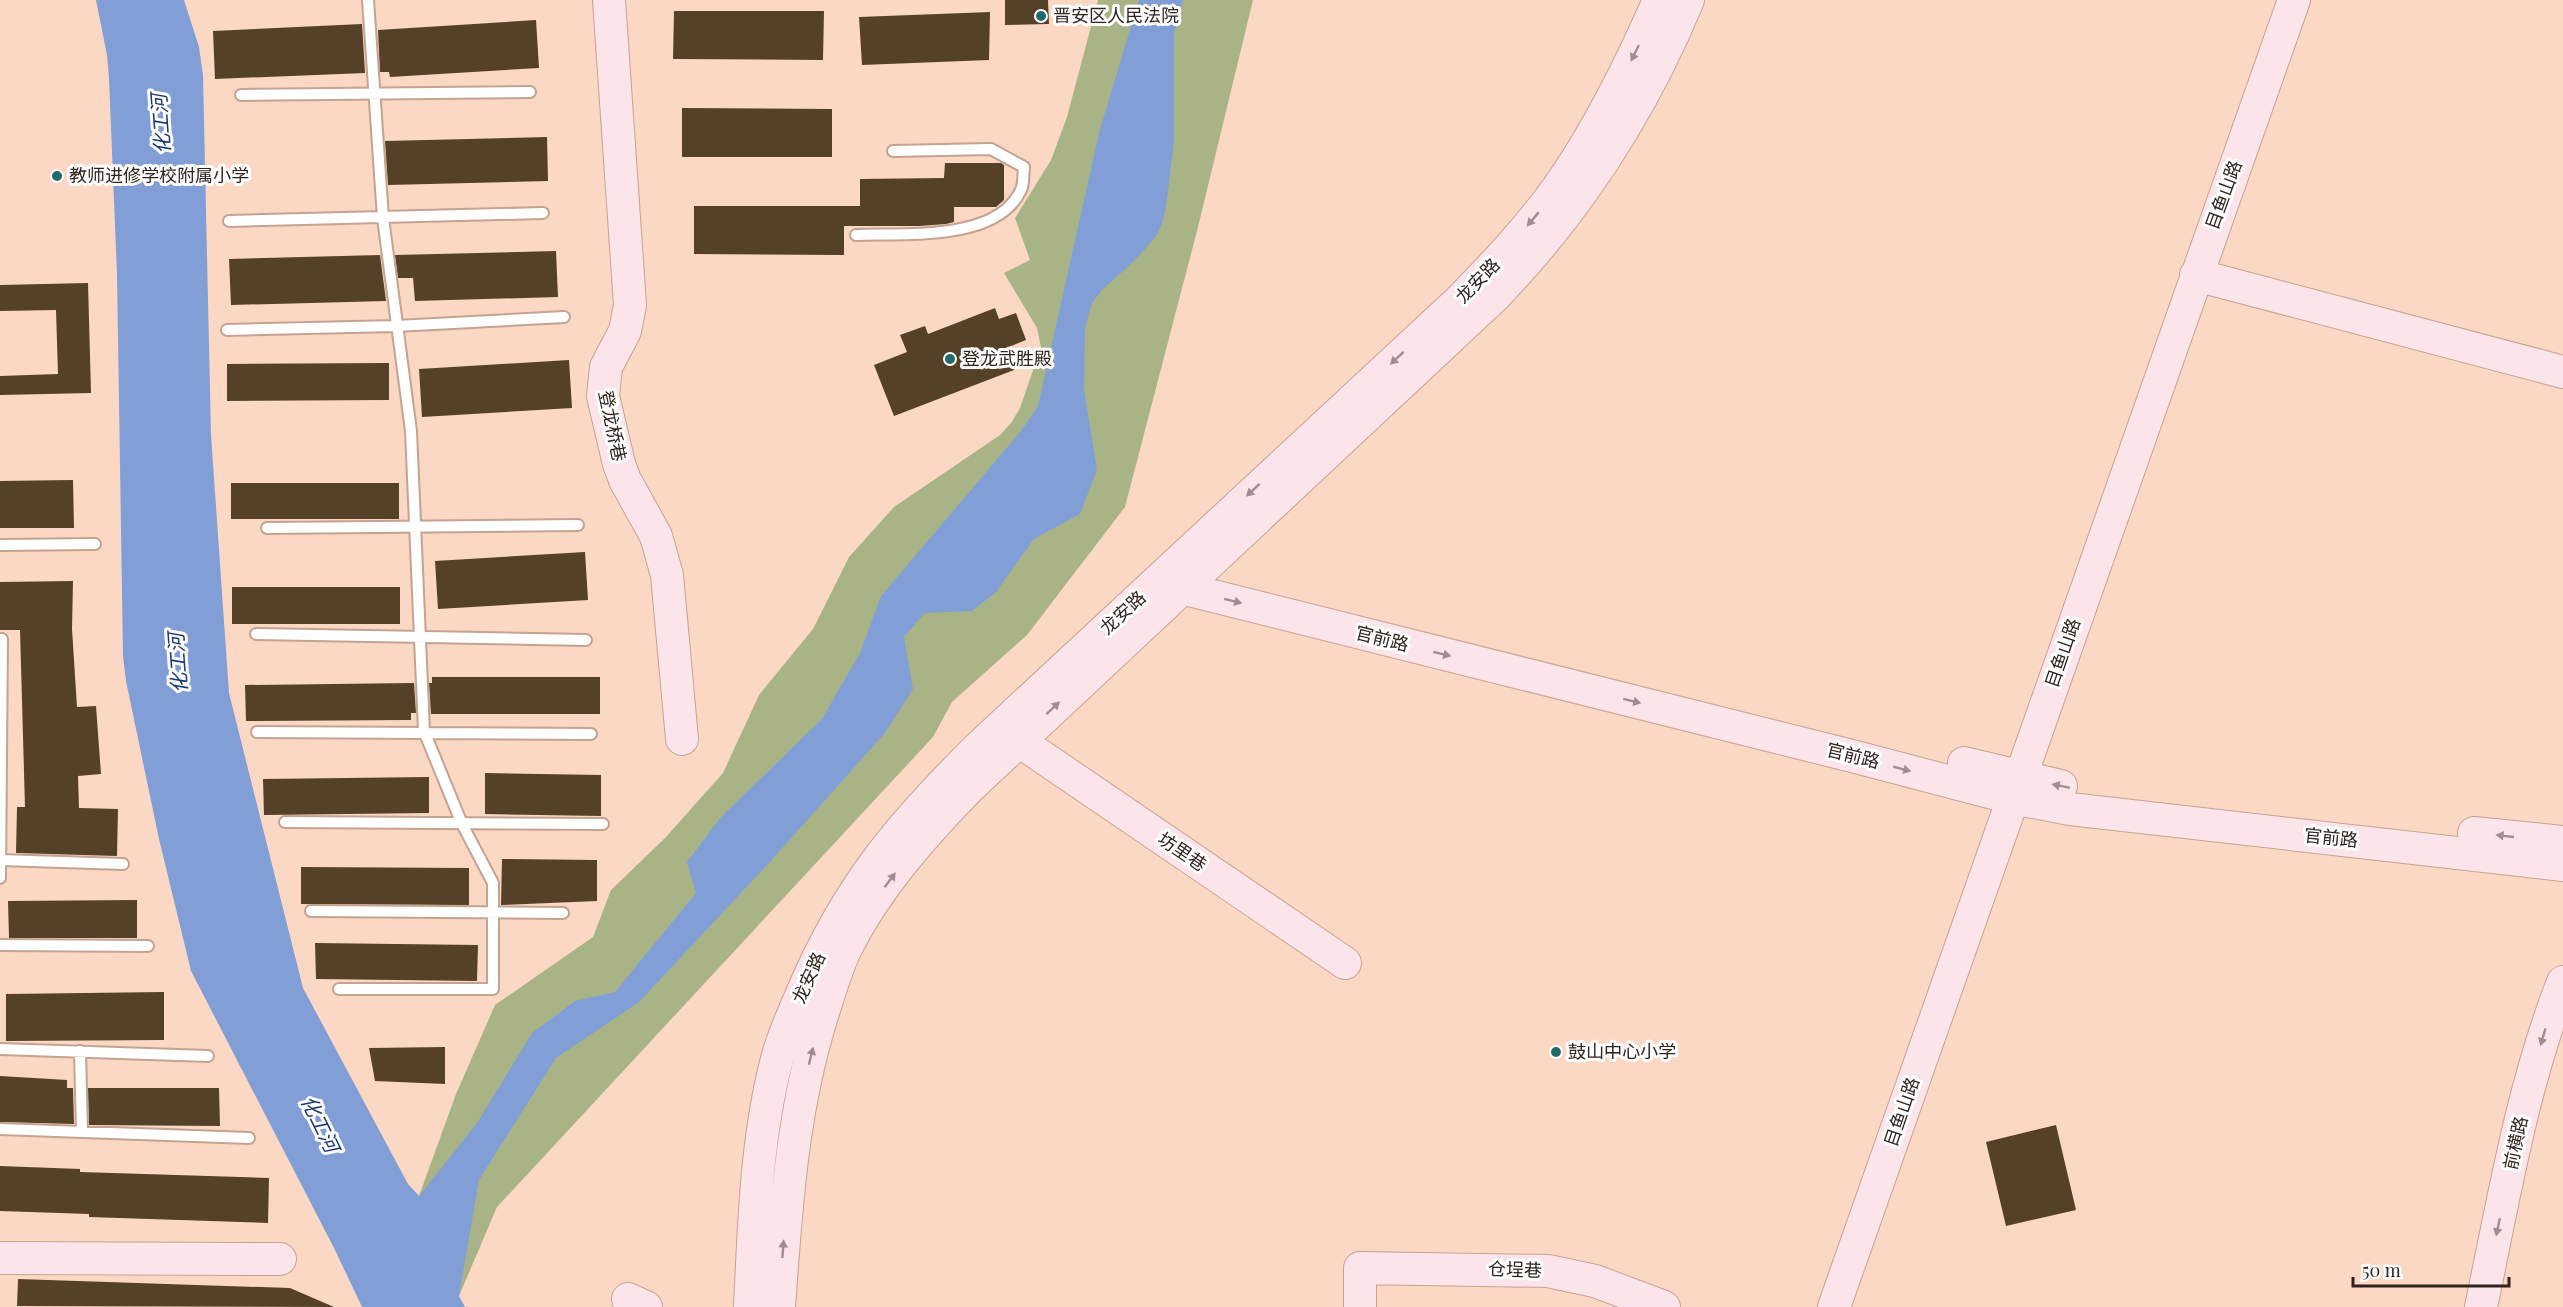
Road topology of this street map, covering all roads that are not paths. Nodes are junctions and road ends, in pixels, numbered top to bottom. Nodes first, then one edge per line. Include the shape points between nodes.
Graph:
1 (368, 0) edge
2 (609, 0) edge
3 (1659, 0) edge
4 (1688, 0) edge
5 (2294, 0) edge
6 (530, 92) dead end
7 (376, 94) junction
8 (241, 95) dead end
9 (893, 152) dead end
10 (543, 213) dead end
11 (383, 218) junction
12 (230, 221) dead end
13 (856, 235) dead end
14 (2196, 275) junction
15 (564, 317) dead end
16 (396, 326) junction
17 (227, 330) dead end
18 (2563, 372) edge
19 (578, 525) dead end
20 (415, 526) junction
21 (267, 528) dead end
22 (95, 544) dead end
23 (0, 545) edge
24 (1178, 577) junction
25 (256, 634) dead end
26 (421, 637) junction
27 (0, 639) edge
28 (586, 640) dead end
29 (257, 732) dead end
30 (424, 732) junction
31 (591, 734) dead end
32 (682, 739) dead end
33 (1019, 741) junction
34 (0, 760) edge
35 (2016, 788) junction
36 (285, 822) dead end
37 (462, 824) junction
38 (603, 824) dead end
39 (2563, 842) edge
40 (0, 860) edge
41 (123, 864) dead end
42 (2563, 865) edge
43 (0, 878) edge
44 (311, 911) dead end
45 (493, 912) junction
46 (563, 913) dead end
47 (0, 945) edge
48 (148, 946) dead end
49 (1345, 963) dead end
50 (2563, 982) edge
51 (339, 989) dead end
52 (0, 1048) edge
53 (80, 1051) junction
54 (208, 1056) dead end
55 (0, 1129) edge
56 (82, 1132) junction
57 (249, 1138) dead end
58 (0, 1258) edge
59 (280, 1259) dead end
60 (750, 1307) edge
61 (779, 1307) edge
62 (1360, 1307) edge
63 (1664, 1307) edge
64 (1834, 1307) edge
65 (2481, 1307) edge

1 - 7 lane
2 - 32 main road, 登龙桥巷 via 630,305 625,331 606,368 603,396 619,464 663,556
3 -> 24 main road, 龙安路 via 1626,72 1584,148 1564,180 1515,241
4 - 24 main road, 龙安路 via 1626,126 1581,195 1532,258 1488,303
5 - 14 main road, 目鱼山路
6 - 7 lane
7 - 8 lane
7 - 11 lane
9 - 13 lane via 990,149 1024,167 1022,189 1006,211 965,230
10 - 11 lane
11 - 12 lane
11 - 16 lane
14 - 18 main road
14 - 35 main road, 目鱼山路
15 - 16 lane
16 - 17 lane
16 - 20 lane via 411,430
19 - 20 lane
20 - 21 lane
20 - 26 lane
22 - 23 lane
33 -> 24 main road, 龙安路
24 - 35 main road, 官前路 via 1829,750
24 - 60 main road, 龙安路 via 924,801 879,855 839,915 788,1026 775,1068 762,1141
25 - 26 lane
26 - 28 lane
26 - 30 lane
27 - 34 lane
29 - 30 lane
30 - 31 lane
30 - 37 lane
33 - 49 main road, 坊里巷
61 -> 33 main road, 龙安路 via 788,1177 799,1112 817,1030 846,949 887,883 932,826
34 - 40 lane
39 -> 35 main road, 官前路 via 2076,789
35 - 42 main road, 官前路 via 2070,809
35 - 64 main road, 目鱼山路
36 - 37 lane
37 - 38 lane
37 - 45 lane via 493,883
40 - 41 lane
40 - 43 lane
44 - 45 lane
45 - 46 lane
45 - 51 lane via 493,989
47 - 48 lane
50 -> 65 main road, 前横路 via 2524,1105
52 - 53 lane
53 - 54 lane
53 - 56 lane
55 - 56 lane
56 - 57 lane
58 - 59 main road
62 - 63 main road, 仓埕巷 via 1360,1268 1548,1271 1595,1281

